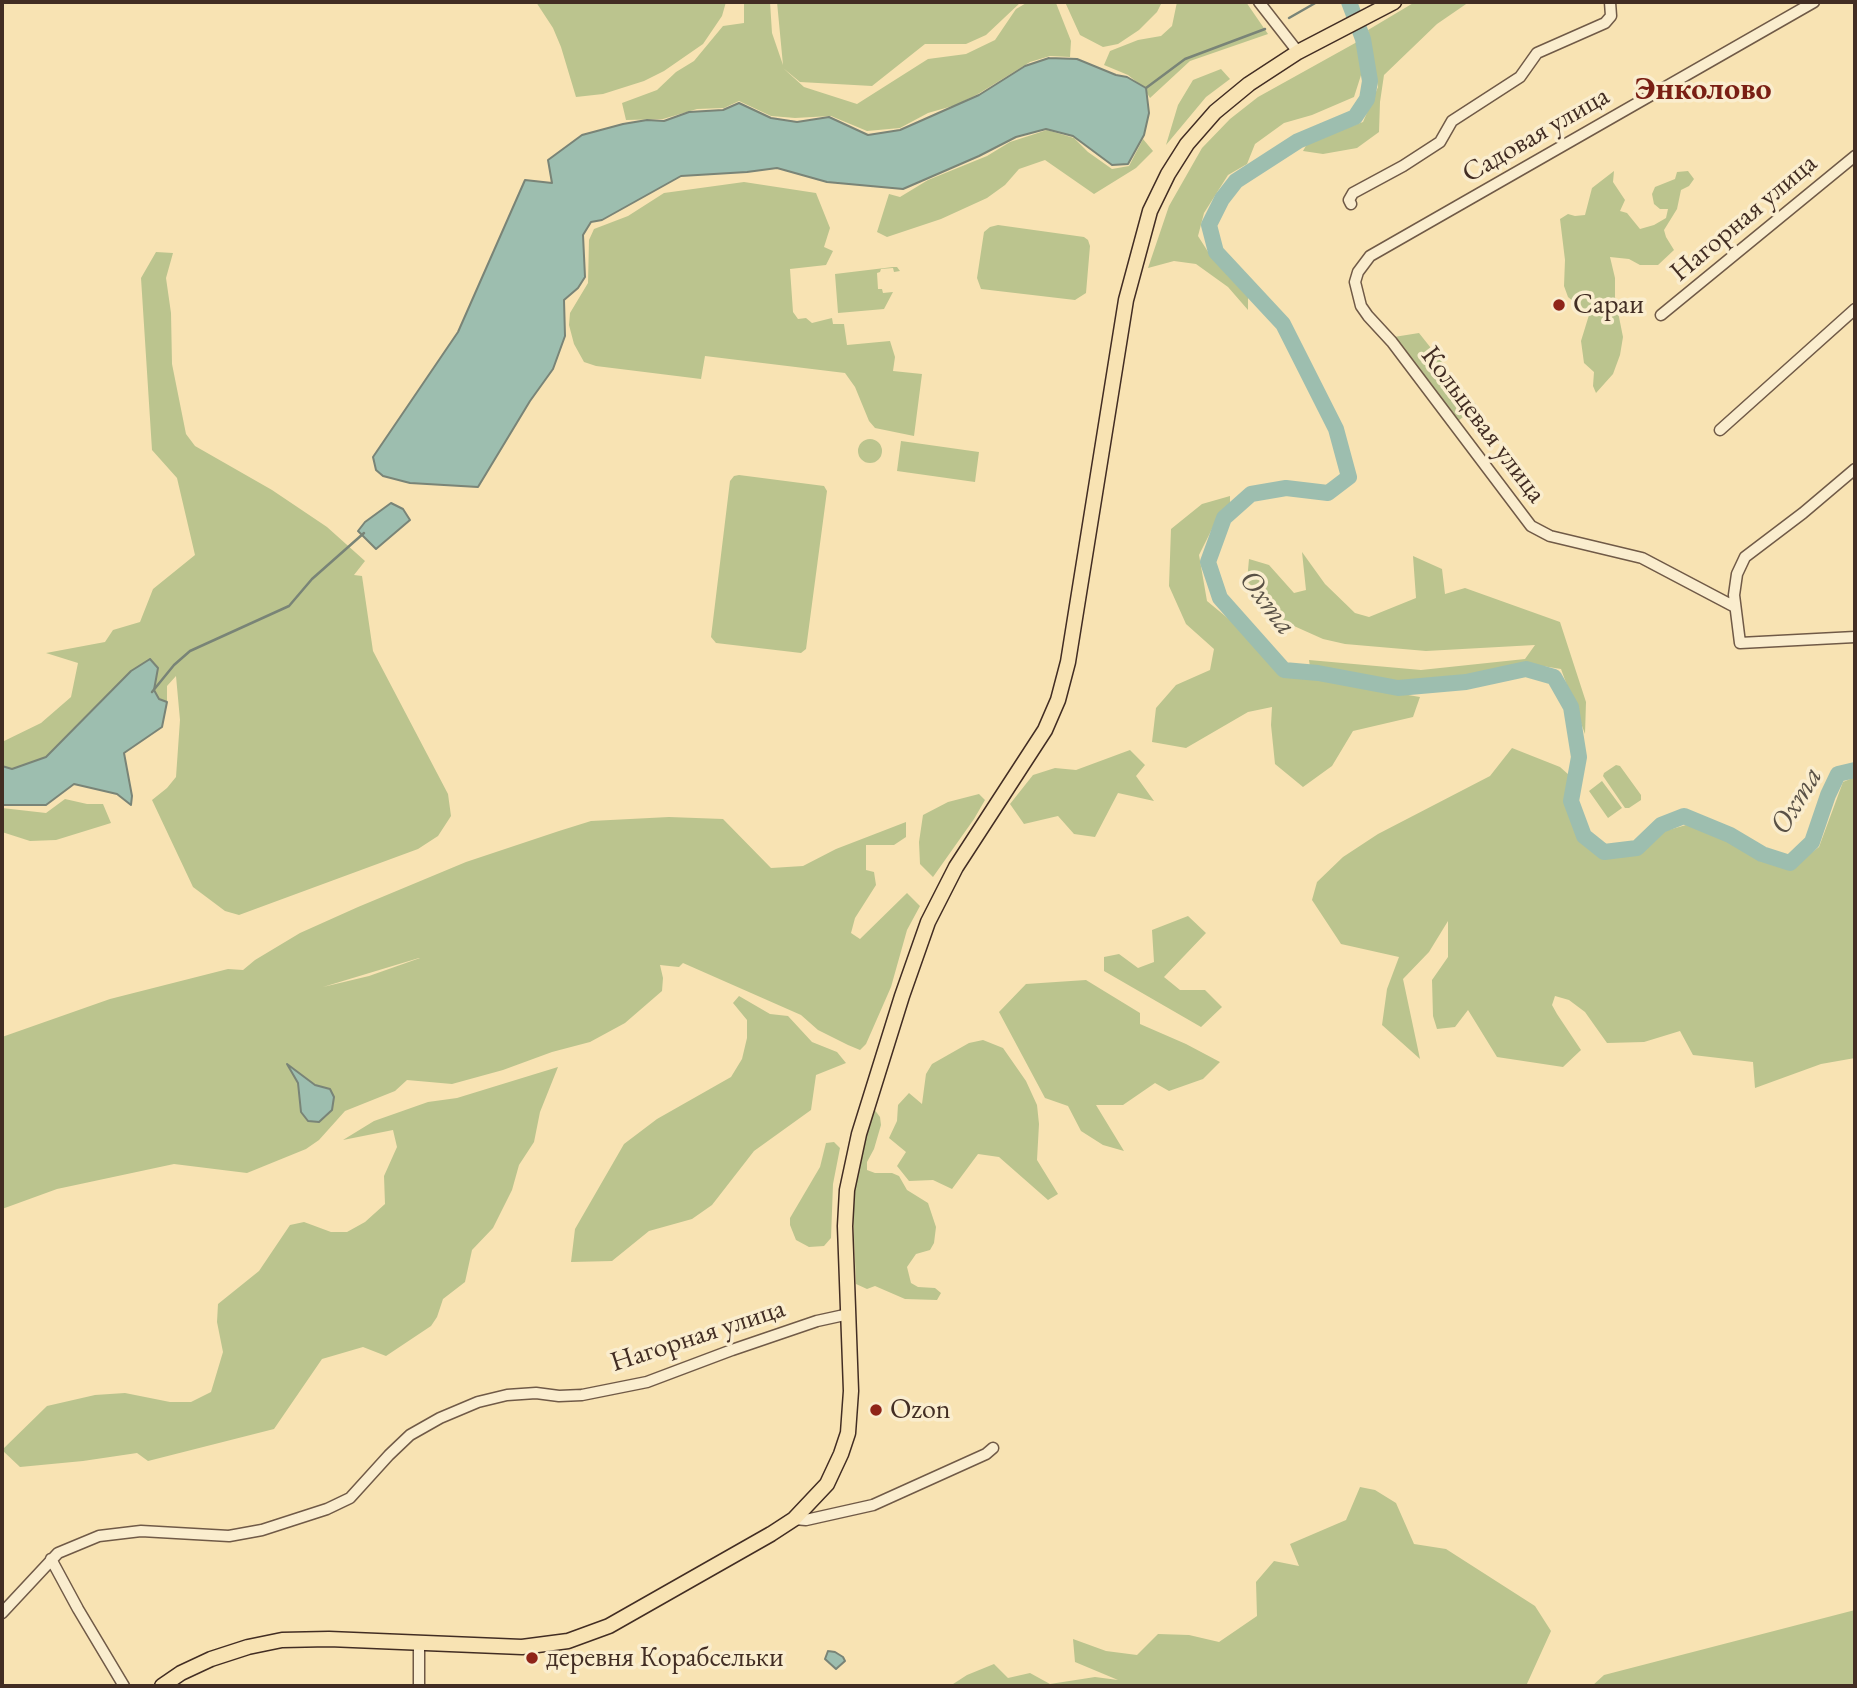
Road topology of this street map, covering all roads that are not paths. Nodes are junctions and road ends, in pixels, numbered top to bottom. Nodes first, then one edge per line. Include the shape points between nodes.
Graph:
1 (1259, 2) edge
2 (1609, 2) edge
3 (1814, 2) edge
4 (1388, 5) edge
5 (1298, 52) junction
6 (1855, 156) edge
7 (1351, 204) dead end
8 (1855, 309) edge
9 (1661, 315) dead end
10 (1392, 342) joint
11 (1720, 430) dead end
12 (1855, 469) edge
13 (1735, 607) junction
14 (1855, 637) edge
15 (849, 1314) junction
16 (993, 1448) dead end
17 (794, 1518) junction
18 (51, 1559) junction
19 (2, 1613) edge
20 (419, 1642) junction
21 (124, 1686) edge
22 (162, 1686) edge
23 (419, 1686) edge

1 - 5 street
2 - 7 street via 1611,16 1605,23 1537,52 1520,77 1452,121 1440,142 1353,192
3 - 10 street, Садовая улица via 1370,256 1358,272 1357,295 1367,316
4 - 5 main road
5 - 15 main road via 1215,112 1187,144 1150,211 1126,299 1068,662 1058,700 1045,730 957,867 929,922 902,996 859,1134 847,1189
6 - 9 street, Нагорная улица
8 - 11 street
10 - 13 street, Кольцевая улица via 1531,526 1550,536 1642,558
12 - 13 street via 1745,557 1734,586
13 - 14 street via 1740,643
15 - 17 main road via 848,1433 827,1484
15 - 18 street, Нагорная улица via 817,1321 647,1382 582,1395 516,1394 478,1402 410,1435 350,1498 262,1530 229,1536 141,1531 99,1536
16 - 17 street via 873,1505 806,1520
17 - 20 main road via 643,1608 589,1634 522,1647
18 - 19 street, Нагорная улица
18 - 21 street
20 - 22 main road via 282,1640 211,1659
20 - 23 street

